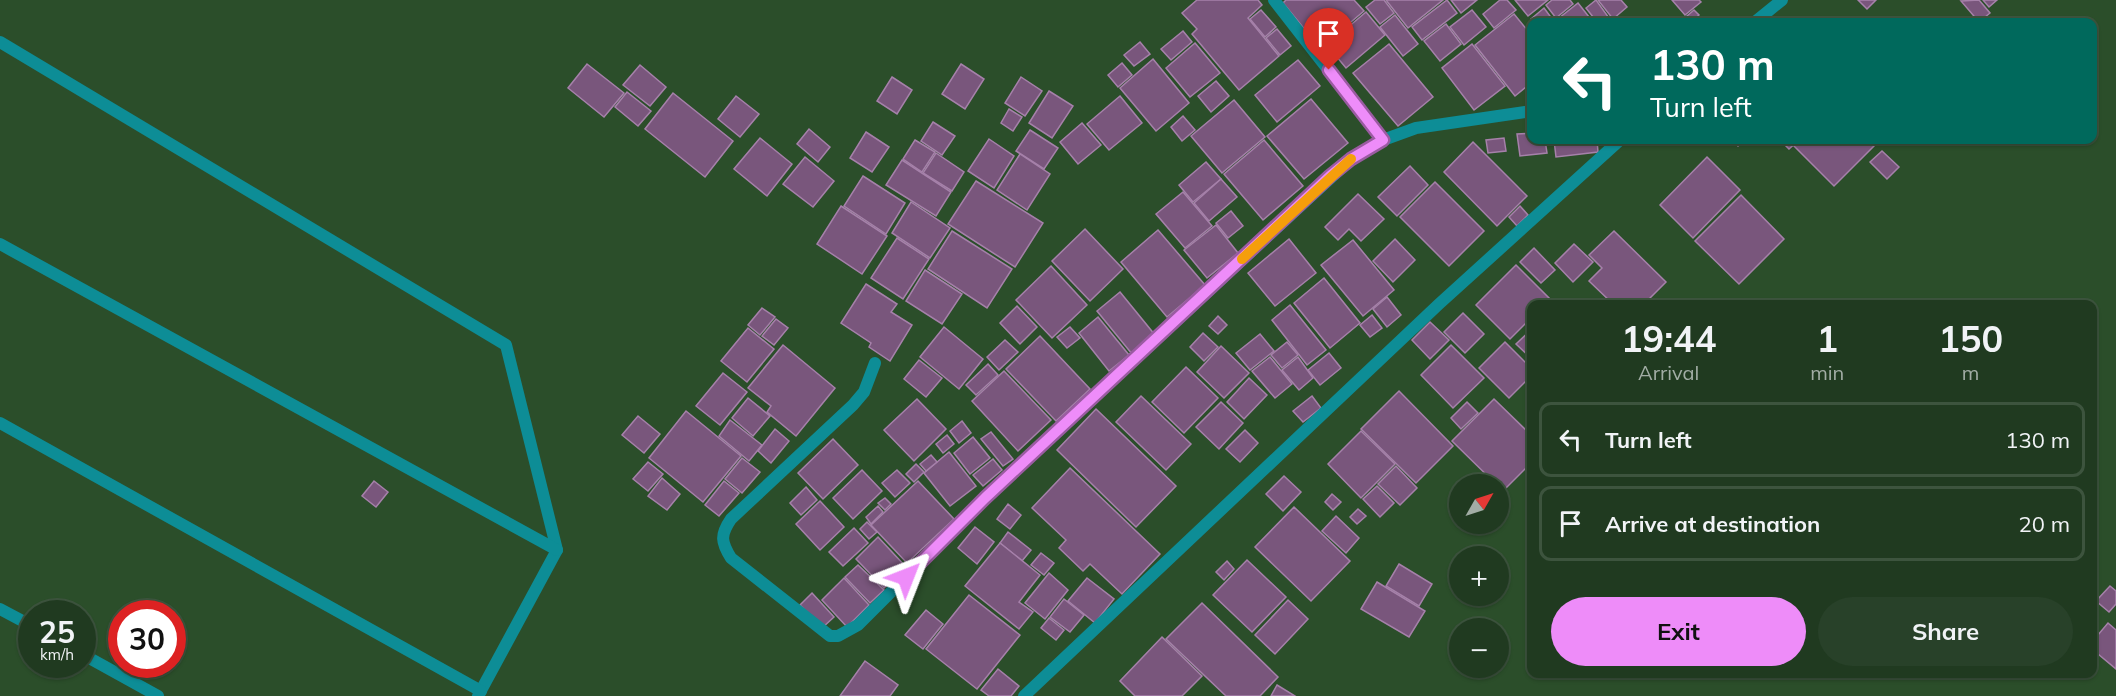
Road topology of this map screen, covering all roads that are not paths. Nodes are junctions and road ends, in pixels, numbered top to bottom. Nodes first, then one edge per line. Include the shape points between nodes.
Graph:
1 (1274, 0) edge
2 (1782, 0) edge
3 (1760, 18) edge
4 (0, 42) edge
5 (1527, 112) edge
6 (1383, 140) junction
7 (1616, 144) edge
8 (0, 244) edge
9 (875, 363) dead end
10 (0, 423) edge
11 (556, 550) junction
12 (0, 609) edge
13 (18, 619) edge
14 (96, 662) edge
15 (479, 693) edge
16 (158, 696) edge
17 (1024, 696) edge

1 - 6 street
2 - 3 street
4 - 11 street via 506,345
5 - 6 street via 1442,122
6 - 9 street via 1330,176 985,498 858,625 831,636 731,558 722,543 723,531 859,398 871,380
7 - 17 street via 1439,304
8 - 11 street
10 - 15 street
11 - 15 street
12 - 13 street
14 - 16 street

